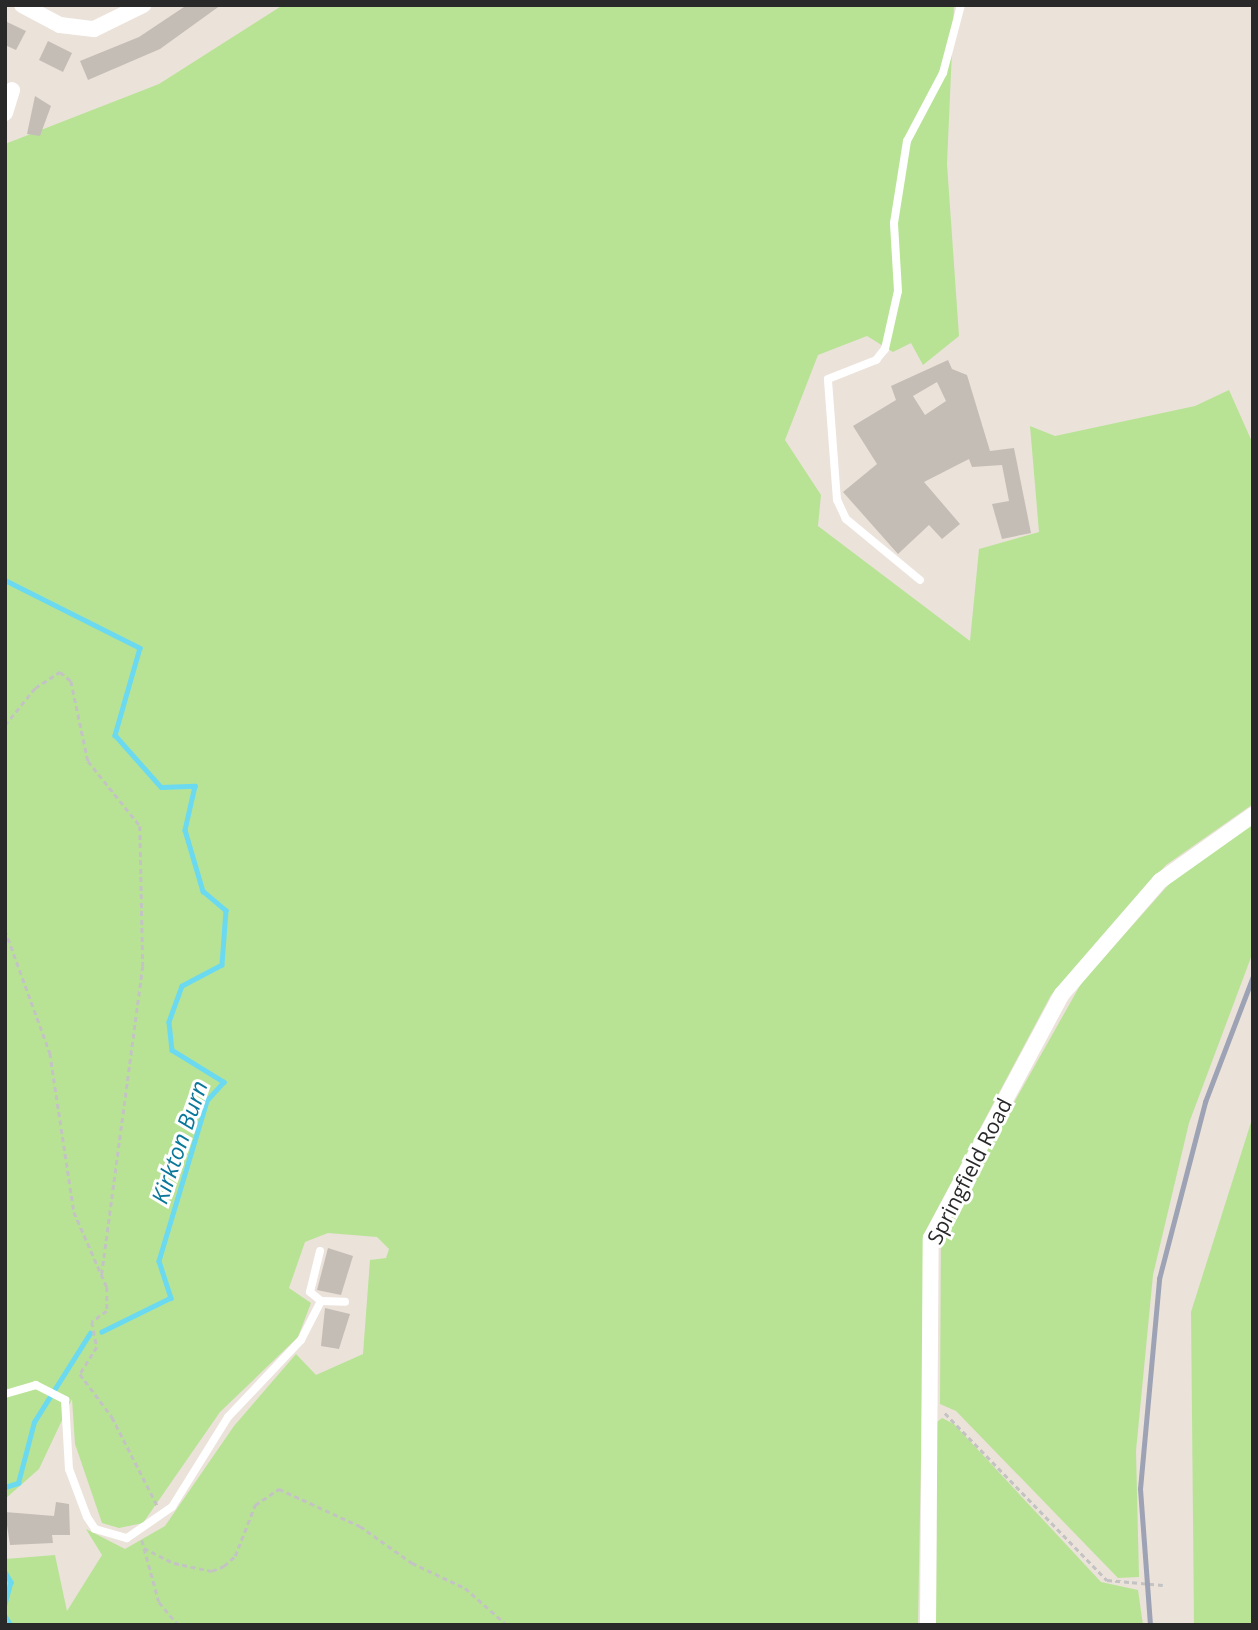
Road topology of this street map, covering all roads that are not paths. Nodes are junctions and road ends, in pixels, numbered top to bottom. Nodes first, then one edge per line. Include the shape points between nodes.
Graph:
1 (22, 5) edge
2 (143, 5) edge
3 (961, 5) edge
4 (12, 90) dead end
5 (6, 116) edge
6 (920, 580) dead end
7 (1253, 815) edge
8 (320, 1251) dead end
9 (321, 1301) junction
10 (345, 1302) dead end
11 (5, 1394) edge
12 (928, 1625) edge

1 - 2 street via 60,25 94,29
3 - 6 lane via 943,73 907,141 894,223 898,291 885,349 876,360 828,379 837,500 846,519
4 - 5 street
7 - 12 street, Springfield Road via 1160,881 1084,967 1040,1035 931,1238
8 - 9 lane via 310,1292
9 - 10 lane
9 - 11 lane via 301,1340 228,1417 161,1518 139,1533 108,1535 87,1517 69,1469 69,1407 60,1395 25,1386

